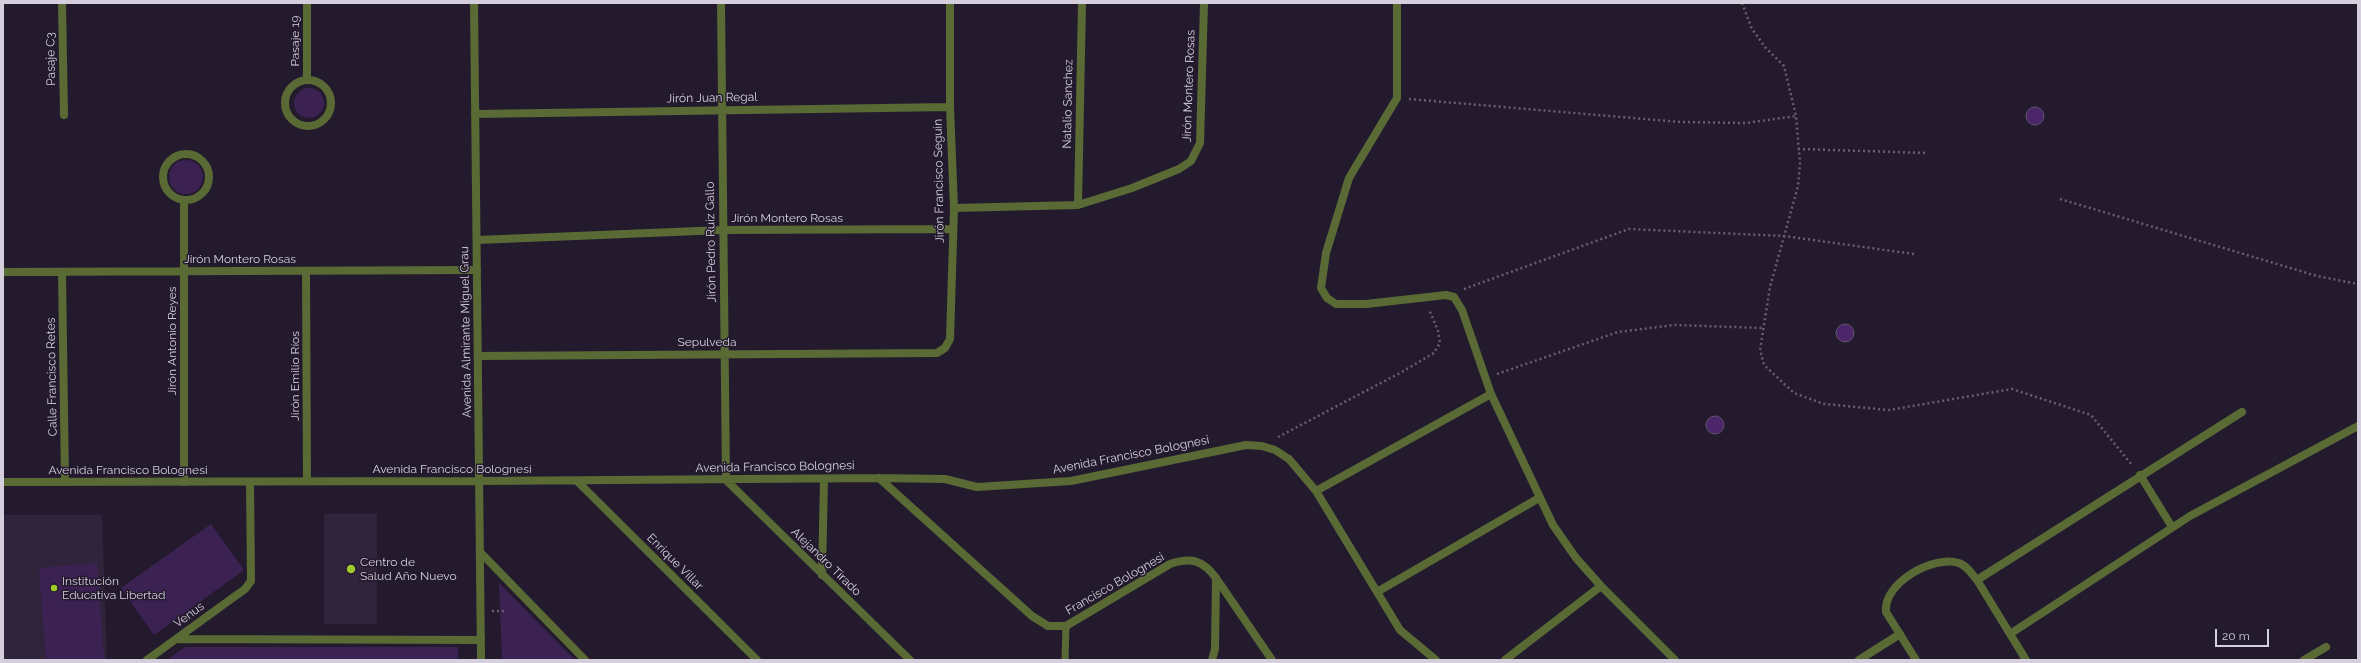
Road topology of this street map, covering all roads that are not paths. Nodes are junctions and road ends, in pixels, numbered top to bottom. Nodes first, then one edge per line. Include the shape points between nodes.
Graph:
1 (62, 3) edge
2 (307, 3) edge
3 (474, 3) edge
4 (721, 3) edge
5 (950, 3) edge
6 (1082, 3) edge
7 (1204, 3) edge
8 (1397, 3) edge
9 (307, 79) junction
10 (950, 106) junction
11 (722, 110) junction
12 (476, 114) junction
13 (64, 115) dead end
14 (184, 200) junction
15 (1078, 205) junction
16 (954, 208) junction
17 (953, 229) junction
18 (723, 230) junction
19 (477, 240) junction
20 (477, 270) junction
21 (184, 271) junction
22 (306, 271) junction
23 (3, 272) edge
24 (62, 272) junction
25 (725, 353) junction
26 (937, 354) joint
27 (478, 356) junction
28 (1491, 394) junction
29 (2242, 412) dead end
30 (2358, 426) edge
31 (2140, 475) junction
32 (879, 478) junction
33 (824, 479) junction
34 (726, 480) junction
35 (307, 481) junction
36 (480, 481) junction
37 (577, 481) junction
38 (3, 482) edge
39 (65, 482) junction
40 (184, 482) junction
41 (250, 482) junction
42 (1316, 491) junction
43 (1538, 498) junction
44 (2172, 527) junction
45 (480, 552) junction
46 (822, 575) junction
47 (1216, 578) junction
48 (1977, 580) junction
49 (1601, 586) junction
50 (1377, 592) junction
51 (1066, 626) junction
52 (1900, 634) junction
53 (2010, 634) junction
54 (177, 639) junction
55 (481, 640) junction
56 (2326, 647) dead end
57 (147, 660) edge
58 (482, 660) edge
59 (585, 660) edge
60 (757, 660) edge
61 (910, 660) edge
62 (1064, 660) edge
63 (1212, 660) edge
64 (1272, 660) edge
65 (1436, 660) edge
66 (1505, 660) edge
67 (1675, 660) edge
68 (1859, 660) edge
69 (1916, 660) edge
70 (2026, 660) edge
71 (2304, 660) edge

1 - 13 street, Pasaje C3
2 - 9 street, Pasaje 19
3 - 12 street, Avenida Almirante Miguel Grau
4 - 11 street, Jirón Pedro Ruiz Gallo
5 - 10 street, Jirón Francisco Seguin
6 - 15 street, Natalio Sanchez
7 - 15 street, Jirón Montero Rosas via 1200,143 1197,152 1191,161 1179,169 1132,188
8 - 28 street via 1396,98 1349,178 1326,253 1321,288 1327,298 1336,304 1366,304 1446,295 1454,297 1462,310
9 - 9 street, Pasaje 19 via 322,84 331,96 329,112 319,123 312,126 304,126 292,119 285,106 288,92 293,86
10 - 11 street, Jirón Juan Regal
10 - 16 street, Jirón Francisco Seguin
11 - 12 street, Jirón Juan Regal
11 - 18 street, Jirón Pedro Ruiz Gallo
12 - 19 street, Avenida Almirante Miguel Grau
14 - 14 street via 177,198 166,188 163,173 176,155 191,154 204,162 209,176 204,191 199,196
14 - 21 street, Jirón Antonio Reyes
15 - 16 street, Jirón Montero Rosas
16 - 17 street, Jirón Francisco Seguin
17 - 18 street, Jirón Montero Rosas
17 - 26 street, Jirón Francisco Seguin via 950,339 945,348
18 - 19 street, Jirón Montero Rosas
18 - 25 street, Jirón Pedro Ruiz Gallo
19 - 20 street, Avenida Almirante Miguel Grau
20 - 22 street, Jirón Montero Rosas
20 - 27 street, Avenida Almirante Miguel Grau
21 - 22 street, Jirón Montero Rosas
21 - 24 street, Jirón Montero Rosas
21 - 40 street, Jirón Antonio Reyes
22 - 35 street, Jirón Emilio Ríos
23 - 24 street, Jirón Montero Rosas
24 - 39 street, Calle Francisco Retes
25 - 26 street, Sepulveda
25 - 27 street, Sepulveda
25 - 34 street, Jirón Pedro Ruiz Gallo
27 - 36 street, Avenida Almirante Miguel Grau
28 - 42 street
28 - 43 street
29 - 31 street
30 - 44 street
31 - 44 street
31 - 48 street
32 - 33 street, Avenida Francisco Bolognesi
32 - 42 street, Avenida Francisco Bolognesi via 945,479 977,486 1046,484 1246,445 1275,450 1289,460
32 - 51 street, Francisco Bolognesi via 1032,616 1048,626
33 - 34 street, Avenida Francisco Bolognesi
33 - 46 street
34 - 37 street, Avenida Francisco Bolognesi
34 - 46 street, Alejandro Tirado
35 - 36 street, Avenida Francisco Bolognesi
35 - 41 street, Avenida Francisco Bolognesi
36 - 37 street, Avenida Francisco Bolognesi
36 - 45 street, Avenida Almirante Miguel Grau
37 - 60 street, Enrique Villar
38 - 39 street, Avenida Francisco Bolognesi
39 - 40 street, Avenida Francisco Bolognesi
40 - 41 street, Avenida Francisco Bolognesi
41 - 54 street, Venus via 251,581 245,590
42 - 50 street, Avenida Francisco Bolognesi
43 - 49 street via 1576,558
43 - 50 street
44 - 53 street
45 - 55 street, Avenida Almirante Miguel Grau
45 - 59 street
46 - 61 street, Alejandro Tirado
47 - 51 street, Francisco Bolognesi via 1208,567 1183,560 1155,573
47 - 63 street via 1215,649
47 - 64 street, Francisco Bolognesi
48 - 52 street via 1967,568 1949,562 1925,567 1906,577 1891,590 1885,603 1886,612
48 - 53 street
49 - 66 street
49 - 67 street
50 - 65 street, Avenida Francisco Bolognesi via 1400,630
51 - 62 lane
52 - 68 street
52 - 69 street
53 - 70 street
54 - 55 street
54 - 57 street, Venus
55 - 58 street, Avenida Almirante Miguel Grau
56 - 71 street

